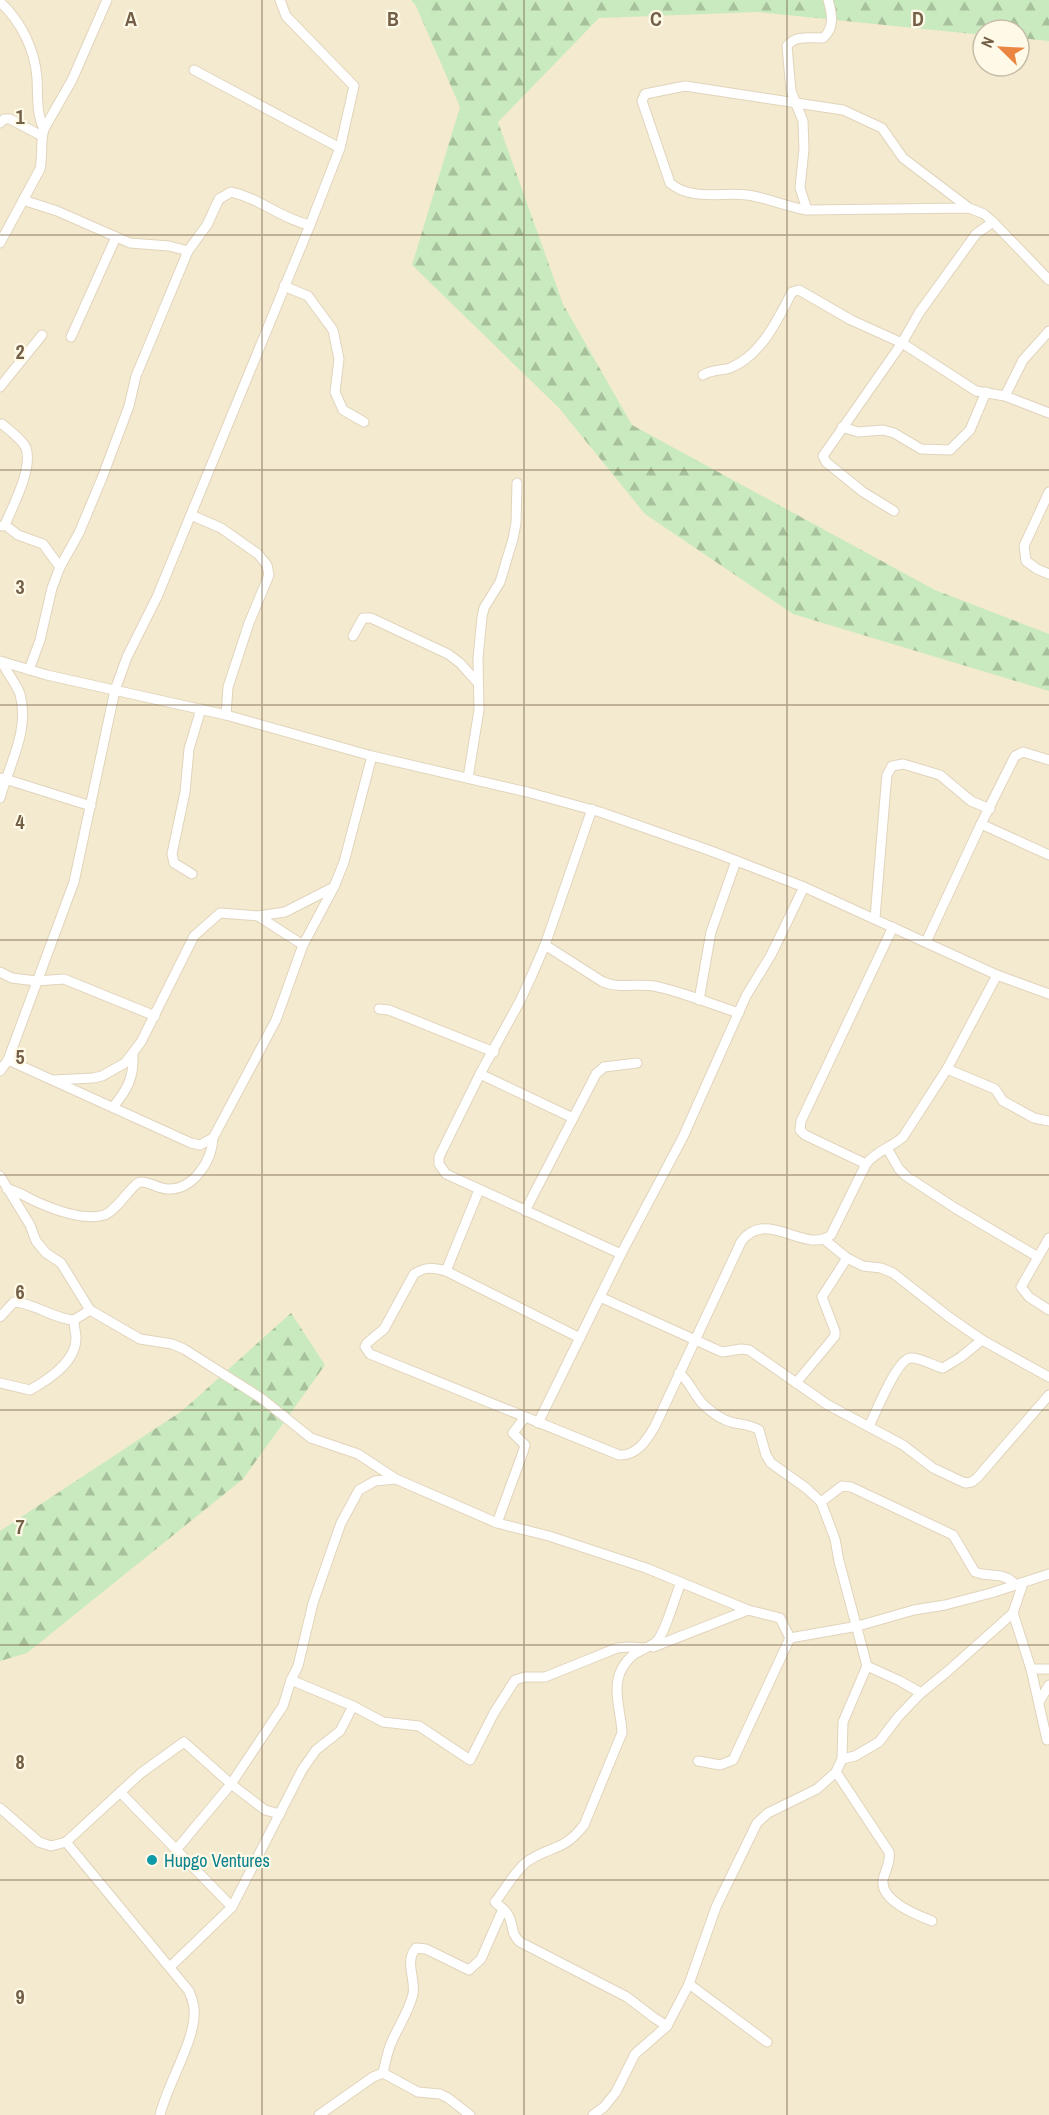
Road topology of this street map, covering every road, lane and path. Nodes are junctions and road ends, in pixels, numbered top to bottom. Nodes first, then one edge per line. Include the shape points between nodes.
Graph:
1 (107, 0) edge
2 (280, 0) edge
3 (828, 0) edge
4 (0, 2) edge
5 (194, 70) dead end
6 (795, 103) junction
7 (0, 123) edge
8 (43, 133) junction
9 (340, 148) junction
10 (23, 200) junction
11 (969, 208) junction
12 (807, 210) junction
13 (993, 222) junction
14 (310, 225) junction
15 (116, 237) junction
16 (0, 243) edge
17 (188, 251) junction
18 (1049, 280) edge
19 (285, 286) junction
20 (1049, 331) edge
21 (42, 335) dead end
22 (71, 337) dead end
23 (902, 343) junction
24 (704, 375) dead end
25 (0, 387) edge
26 (986, 392) junction
27 (1005, 396) junction
28 (1049, 413) edge
29 (364, 422) dead end
30 (2, 424) dead end
31 (842, 427) junction
32 (517, 483) dead end
33 (1049, 492) edge
34 (894, 511) dead end
35 (191, 515) junction
36 (3, 526) edge
37 (60, 567) junction
38 (1049, 574) edge
39 (353, 636) dead end
40 (1, 661) edge
41 (29, 670) junction
42 (478, 683) junction
43 (115, 690) junction
44 (201, 709) junction
45 (226, 715) junction
46 (372, 756) junction
47 (1049, 759) edge
48 (3, 778) edge
49 (468, 778) junction
50 (0, 798) edge
51 (91, 806) junction
52 (592, 809) junction
53 (990, 809) junction
54 (981, 824) junction
55 (1049, 855) edge
56 (736, 861) junction
57 (192, 874) dead end
58 (334, 887) junction
59 (804, 887) junction
60 (258, 916) junction
61 (874, 918) junction
62 (893, 927) junction
63 (926, 942) junction
64 (303, 945) junction
65 (545, 945) junction
66 (0, 972) edge
67 (998, 975) junction
68 (36, 981) junction
69 (1049, 994) edge
70 (699, 1000) junction
71 (379, 1009) dead end
72 (739, 1013) junction
73 (155, 1016) junction
74 (494, 1052) junction
75 (133, 1054) junction
76 (8, 1060) junction
77 (637, 1063) dead end
78 (947, 1069) junction
79 (0, 1071) edge
80 (480, 1074) junction
81 (51, 1080) junction
82 (113, 1107) junction
83 (573, 1118) junction
84 (1049, 1121) edge
85 (213, 1138) junction
86 (887, 1148) junction
87 (866, 1164) junction
88 (0, 1176) edge
89 (7, 1189) junction
90 (479, 1190) junction
91 (525, 1211) junction
92 (1049, 1238) edge
93 (825, 1240) junction
94 (621, 1254) junction
95 (1038, 1257) junction
96 (848, 1258) junction
97 (446, 1271) junction
98 (600, 1296) junction
99 (90, 1310) junction
100 (1049, 1310) edge
101 (0, 1317) edge
102 (74, 1320) junction
103 (580, 1338) junction
104 (694, 1340) junction
105 (982, 1340) junction
106 (679, 1373) junction
107 (1049, 1377) edge
108 (0, 1383) edge
109 (796, 1383) junction
110 (1049, 1395) edge
111 (525, 1417) junction
112 (538, 1423) junction
113 (869, 1426) junction
114 (396, 1479) junction
115 (821, 1502) junction
116 (497, 1523) junction
117 (1049, 1574) edge
118 (681, 1582) junction
119 (1019, 1584) junction
120 (748, 1610) junction
121 (1014, 1613) junction
122 (858, 1626) junction
123 (790, 1638) junction
124 (644, 1648) junction
125 (634, 1654) junction
126 (867, 1666) junction
127 (1031, 1669) junction
128 (1049, 1669) edge
129 (291, 1680) junction
130 (1049, 1685) edge
131 (921, 1693) junction
132 (1039, 1702) junction
133 (352, 1706) junction
134 (1047, 1740) dead end
135 (842, 1759) junction
136 (698, 1761) dead end
137 (836, 1772) junction
138 (231, 1784) junction
139 (120, 1792) junction
140 (0, 1808) edge
141 (280, 1814) junction
142 (66, 1842) junction
143 (176, 1850) junction
144 (232, 1907) junction
145 (503, 1910) junction
146 (932, 1921) dead end
147 (170, 1967) junction
148 (689, 1984) junction
149 (667, 2026) junction
150 (767, 2042) dead end
151 (383, 2073) junction
152 (160, 2115) edge
153 (319, 2115) edge
154 (470, 2115) edge
155 (593, 2115) edge

1 - 8 street via 72,80
2 - 9 street via 286,16 354,86
3 - 6 street via 833,17 827,35 791,40 787,46
4 - 8 street via 29,42 37,74 38,118
5 - 9 street
6 - 11 street via 843,110 882,128 903,158
6 - 12 street via 803,121 800,188
6 - 12 street via 685,86 645,94 642,101 670,183 676,188 691,194 749,195
7 - 8 street via 10,119
8 - 10 street via 40,169
9 - 14 street
10 - 15 street
10 - 16 street
11 - 12 street
11 - 13 street
13 - 18 street
13 - 23 street via 976,234
14 - 17 street via 290,220 263,203 231,192 219,199 207,225
14 - 19 street
15 - 17 street via 130,243
15 - 22 street
17 - 37 street via 136,376 102,478
19 - 29 street via 308,296 333,330 339,359 335,392 343,410
19 - 35 street
20 - 27 street via 1023,360
21 - 25 street
23 - 24 street via 796,290 765,339 749,356 730,368
23 - 26 street via 976,391
23 - 31 street
26 - 27 street
26 - 31 street via 969,430 950,450 921,449 883,430 858,432
27 - 28 street
30 - 36 street via 25,445 28,460
31 - 34 street via 823,459
32 - 42 street via 513,539 500,582 482,617
33 - 38 street via 1024,546 1026,561
35 - 43 street via 158,597 131,645
35 - 45 street via 221,528 258,554 269,575 228,687
36 - 37 street via 43,544
37 - 41 street
39 - 42 street via 363,618 371,618 448,654
40 - 41 street
40 - 48 street via 20,696 21,715 18,749
41 - 43 street
42 - 49 street via 479,710
43 - 44 street
43 - 51 street
44 - 45 street
44 - 57 street via 189,749 172,854 174,863
45 - 46 street
46 - 49 street
46 - 58 street
47 - 53 street via 1018,753
48 - 50 street
48 - 51 street
49 - 52 street
51 - 68 street via 74,882
52 - 56 street
52 - 65 street
53 - 54 street
53 - 61 street via 971,801 940,775 903,764 892,766 887,775
54 - 55 street
54 - 63 street
56 - 59 street
56 - 70 street via 711,932
58 - 60 street via 285,912
58 - 64 street
59 - 61 street
59 - 72 street
60 - 64 street
60 - 73 street via 220,914 194,936
61 - 62 street
62 - 63 street
62 - 87 street via 801,1121 800,1130 805,1135
63 - 67 street
64 - 85 street via 276,1020
65 - 70 street via 612,986 650,986
65 - 74 street
66 - 68 street
67 - 69 street
67 - 78 street
68 - 73 street via 64,979
68 - 76 street
70 - 72 street
71 - 74 street
72 - 94 street via 682,1137
73 - 75 street
74 - 80 street
75 - 81 street via 102,1076
75 - 82 street via 134,1067 127,1089
76 - 79 street
76 - 81 street
77 - 83 street via 599,1070
78 - 84 street via 995,1089 1003,1101 1034,1118
78 - 86 street via 903,1137
80 - 83 street
80 - 90 street via 439,1157 446,1174
81 - 82 street
82 - 85 street via 191,1143 200,1145
83 - 91 street
85 - 89 street via 213,1147 200,1173 182,1188 167,1189 141,1182 105,1214 87,1216 50,1208
86 - 87 street
86 - 95 street via 906,1176
87 - 93 street
88 - 89 street
89 - 99 street via 36,1241 61,1263
90 - 91 street
90 - 97 street
91 - 94 street
92 - 95 street
93 - 96 street
93 - 104 street via 768,1229 747,1233
94 - 98 street
95 - 100 street via 1021,1287
96 - 105 street via 893,1273
96 - 109 street via 822,1297 835,1336
97 - 103 street
97 - 111 street via 427,1268 414,1274 384,1329 367,1343 366,1351
98 - 103 street
98 - 104 street
99 - 102 street
99 - 114 street via 140,1339 184,1349 261,1398 311,1438 358,1454
101 - 102 street via 14,1302 22,1302 50,1315
102 - 108 street via 76,1340 70,1356 52,1378 30,1390
103 - 112 street
104 - 106 street
104 - 109 street via 722,1352 749,1350
105 - 107 street
105 - 113 street via 943,1368 912,1358 904,1360 893,1373
106 - 112 street via 648,1438 626,1456
106 - 115 street via 712,1412 759,1430 771,1463
109 - 113 street via 828,1406
110 - 113 street via 972,1482 965,1483 933,1468
111 - 112 street
111 - 116 street via 513,1433 525,1445
114 - 116 street
114 - 129 street via 375,1481 359,1490 341,1523
115 - 119 street via 842,1486 851,1487 954,1535 975,1572
115 - 122 street
116 - 118 street via 549,1536
117 - 119 street
118 - 120 street
118 - 124 street via 658,1639
119 - 121 street
119 - 122 street
120 - 123 street via 780,1618
120 - 125 street
121 - 127 street
121 - 131 street
122 - 123 street
122 - 126 street
123 - 136 street via 733,1760 720,1765
124 - 125 street
124 - 133 street via 617,1648 545,1677 515,1680 470,1760 419,1726 384,1722
125 - 145 street via 618,1680 620,1742 584,1825 563,1846 521,1868 495,1902
126 - 131 street
126 - 135 street via 843,1722
127 - 128 street
127 - 132 street
129 - 133 street
129 - 138 street via 283,1706
130 - 132 street
131 - 135 street via 879,1742
132 - 134 street
133 - 141 street via 340,1731 316,1750 302,1770
135 - 137 street
137 - 146 street via 889,1852 884,1879 887,1892 902,1907
137 - 148 street via 817,1789 768,1813 757,1823 716,1907
138 - 139 street via 184,1742
138 - 141 street via 265,1810
138 - 143 street
139 - 142 street
139 - 143 street
140 - 142 street via 39,1842 51,1846
141 - 144 street
142 - 147 street
143 - 144 street
144 - 147 street
145 - 149 street via 511,1916 513,1935 520,1942 627,1997
145 - 151 street via 481,1959 469,1970 426,1949 416,1948 412,1952 412,1996 389,2047
147 - 152 street via 189,1991 195,2010 189,2040
148 - 149 street
148 - 150 street
149 - 155 street via 635,2054 611,2099
151 - 153 street
151 - 154 street via 418,2092 440,2094

